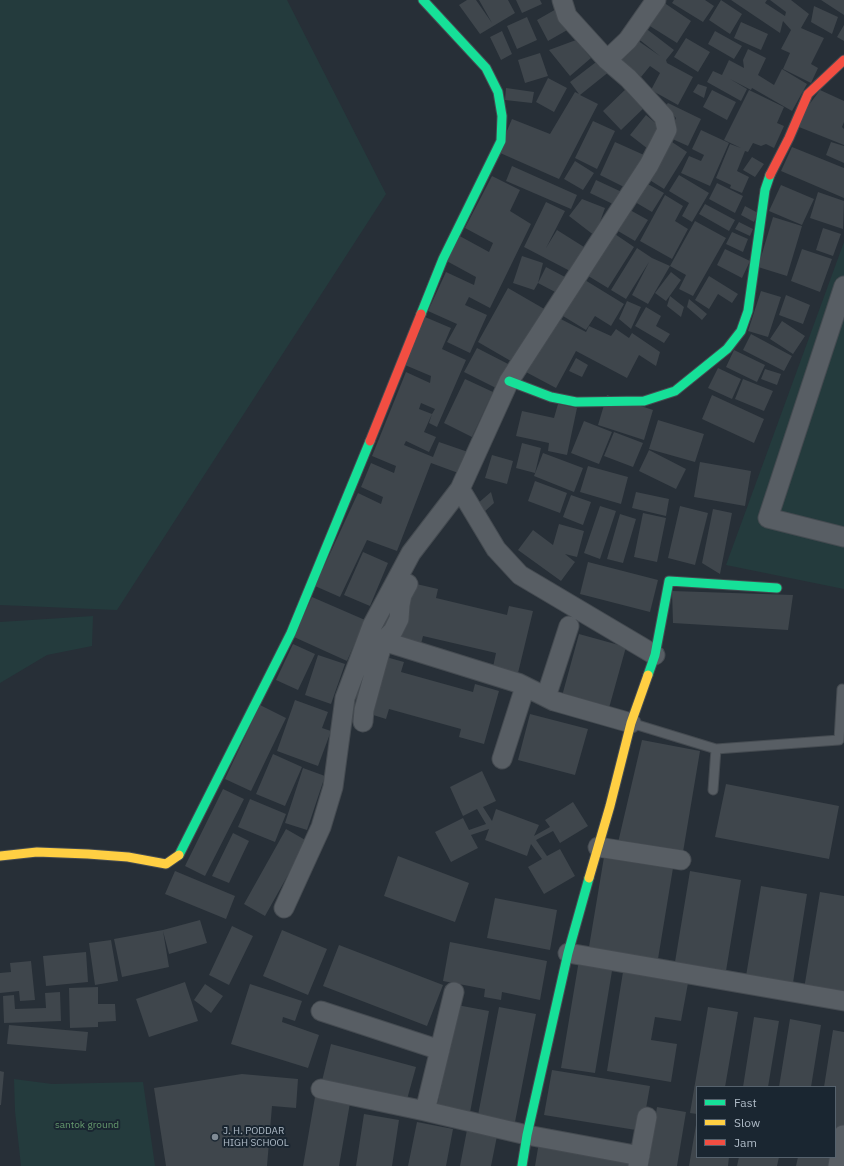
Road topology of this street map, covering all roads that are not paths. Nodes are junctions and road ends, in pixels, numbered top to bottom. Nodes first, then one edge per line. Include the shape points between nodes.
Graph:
1 (423, 0) edge
2 (562, 0) edge
3 (656, 0) edge
4 (608, 60) junction
5 (844, 60) edge
6 (844, 286) edge
7 (509, 382) junction
8 (460, 489) junction
9 (844, 537) edge
10 (408, 584) dead end
11 (777, 588) dead end
12 (569, 626) dead end
13 (383, 641) junction
14 (655, 655) junction
15 (525, 687) junction
16 (842, 689) dead end
17 (546, 697) junction
18 (363, 722) dead end
19 (631, 723) junction
20 (716, 750) junction
21 (502, 759) dead end
22 (713, 790) dead end
23 (598, 847) junction
24 (0, 856) edge
25 (681, 860) dead end
26 (284, 908) dead end
27 (568, 953) junction
28 (454, 992) dead end
29 (844, 1001) edge
30 (321, 1011) dead end
31 (440, 1050) junction
32 (321, 1089) dead end
33 (425, 1111) junction
34 (647, 1117) dead end
35 (527, 1135) junction
36 (844, 1135) edge
37 (639, 1161) edge
38 (522, 1166) edge
39 (838, 1166) edge

1 - 24 street via 486,68 498,92 502,116 501,141 443,259 288,640 180,856 166,864 128,857 88,854 36,852
2 - 4 street via 567,16
3 - 4 street via 628,40
4 - 7 street via 664,117 667,130 649,165
5 - 7 street via 808,94 768,180 748,311 742,331 727,349 675,391 644,401 576,402 551,397
6 - 9 street via 768,518
7 - 8 street
8 - 14 street via 496,549 520,575
8 - 26 street via 411,553 372,626 346,698 333,787 321,827
10 - 13 street via 402,595 399,619 393,631
11 - 14 street via 669,580
12 - 17 street
13 - 15 street
13 - 18 street
14 - 19 street
15 - 17 street
15 - 21 street
16 - 20 lane via 839,740
17 - 19 street
19 - 20 lane
19 - 23 street
20 - 22 lane
23 - 25 street
23 - 27 street
27 - 29 street
27 - 35 street
28 - 31 street
30 - 31 street
31 - 33 street
32 - 33 street
33 - 35 street
34 - 37 street
35 - 37 street
35 - 38 street
36 - 39 street

